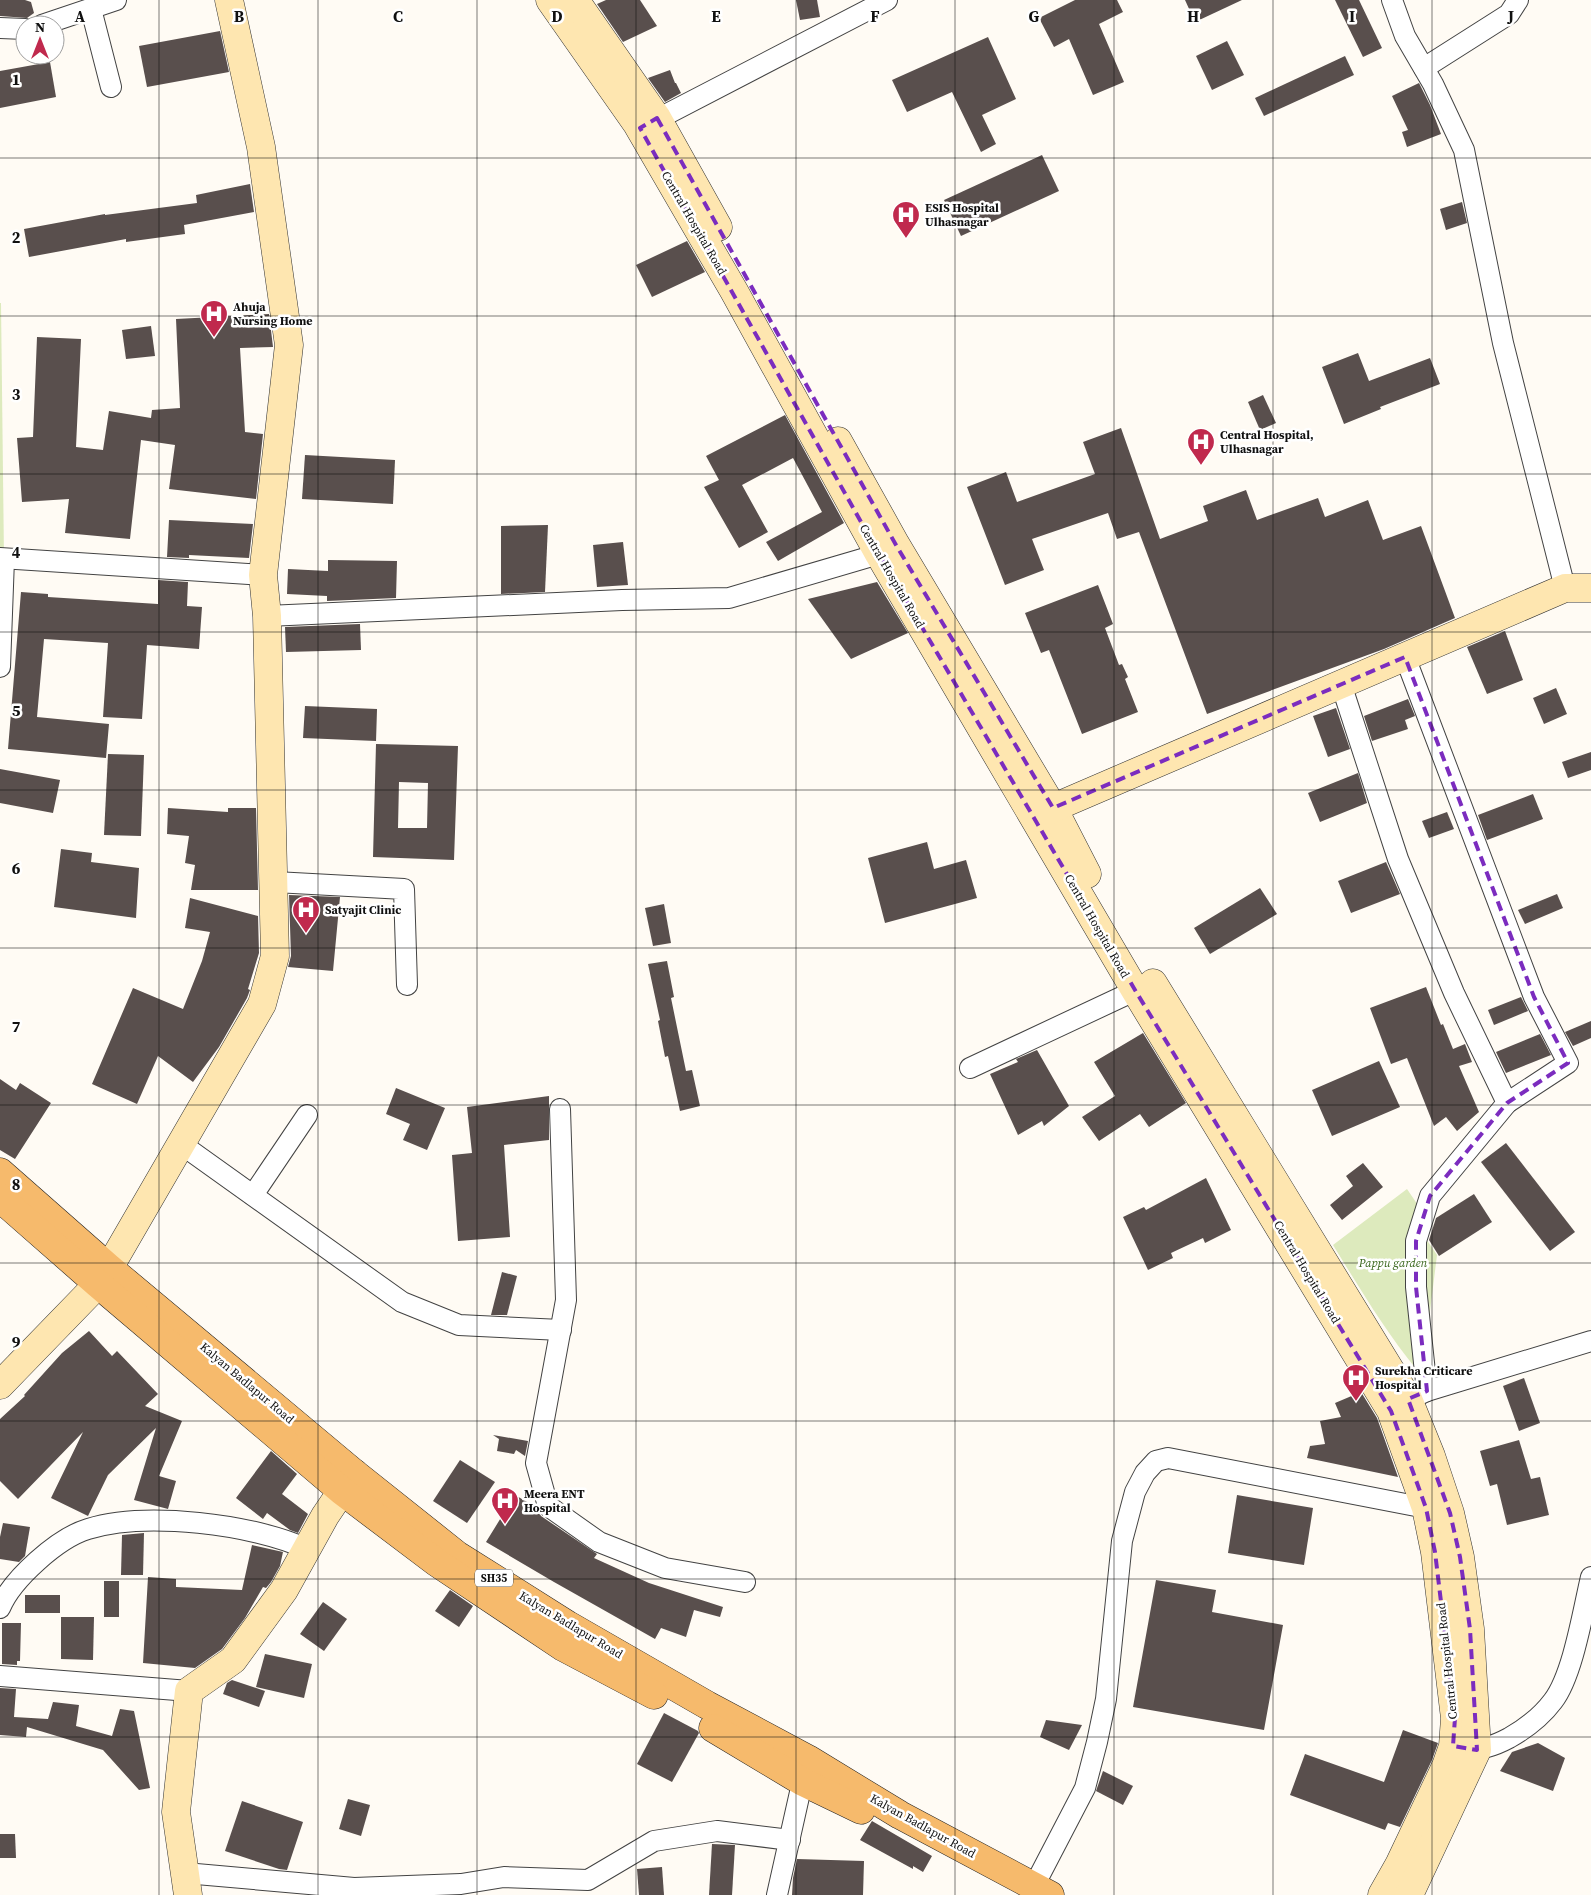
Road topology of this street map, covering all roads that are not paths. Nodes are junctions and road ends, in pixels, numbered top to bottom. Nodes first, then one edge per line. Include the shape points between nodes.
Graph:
1 (116, 0) edge
2 (229, 0) edge
3 (550, 0) edge
4 (575, 0) edge
5 (887, 0) edge
6 (1392, 0) edge
7 (1518, 0) edge
8 (91, 8) junction
9 (65, 17) edge
10 (0, 28) edge
11 (15, 29) edge
12 (1424, 68) junction
13 (111, 87) dead end
14 (648, 123) junction
15 (888, 550) junction
16 (2, 558) edge
17 (263, 575) junction
18 (1578, 588) edge
19 (266, 616) junction
20 (1405, 657) junction
21 (0, 667) edge
22 (1341, 684) junction
23 (1044, 814) junction
24 (275, 882) junction
25 (407, 985) dead end
26 (1144, 986) junction
27 (970, 1068) dead end
28 (1508, 1103) junction
29 (560, 1109) dead end
30 (307, 1115) dead end
31 (181, 1144) junction
32 (0, 1172) edge
33 (253, 1195) junction
34 (0, 1198) edge
35 (104, 1276) junction
36 (561, 1330) junction
37 (1591, 1341) edge
38 (0, 1385) edge
39 (1409, 1400) junction
40 (348, 1482) junction
41 (1426, 1508) junction
42 (307, 1549) junction
43 (1591, 1577) edge
44 (745, 1582) dead end
45 (0, 1608) edge
46 (0, 1676) edge
47 (189, 1691) junction
48 (1465, 1748) junction
49 (805, 1770) junction
50 (790, 1840) junction
51 (186, 1884) edge
52 (1031, 1893) edge
53 (778, 1895) edge
54 (1382, 1895) edge
55 (1409, 1895) edge

1 - 8 street
2 - 17 street via 261,147 289,345
3 - 14 street, Central Hospital Road
4 - 14 street, Central Hospital Road
5 - 14 street
6 - 12 street via 1405,36
7 - 12 street via 1509,14
8 - 9 street
8 - 13 street
10 - 11 street
12 - 18 street via 1464,150 1503,343
14 - 15 street, Central Hospital Road
15 - 19 street via 729,598
15 - 23 street, Central Hospital Road
16 - 17 street
16 - 21 street
17 - 19 street
18 - 20 street
19 - 24 street
20 - 22 street
20 - 28 street via 1534,997 1568,1063
22 - 23 street
22 - 28 street via 1398,859 1454,993
23 - 26 street, Central Hospital Road via 1084,868
24 - 25 street via 404,889
24 - 31 street via 276,956 262,1004
26 - 27 street
26 - 39 street, Central Hospital Road
28 - 39 street via 1430,1196 1416,1241
29 - 36 street via 566,1300
30 - 33 street
31 - 33 street
31 - 35 street
32 - 35 main road, Kalyan Badlapur Road / SH35
33 - 36 street via 402,1302 460,1325
34 - 35 main road, Kalyan Badlapur Road / SH35
35 - 38 street
35 - 40 main road, Kalyan Badlapur Road / SH35
36 - 44 street via 536,1463 548,1506 599,1542 665,1568
37 - 39 street
39 - 41 street, Central Hospital Road
39 - 48 street, Central Hospital Road via 1432,1456 1460,1557 1470,1628
40 - 42 street
40 - 49 main road, Kalyan Badlapur Road / SH35 via 436,1562 563,1647 698,1719
41 - 48 street, Central Hospital Road via 1435,1552 1455,1718
41 - 52 street via 1168,1458 1156,1461 1135,1492 1122,1541 1106,1699 1085,1788
42 - 45 street via 250,1530 156,1520 116,1522 86,1529 56,1546 22,1574
42 - 47 street via 284,1590 233,1660
43 - 48 street via 1568,1674 1553,1701 1526,1728 1494,1746
46 - 47 street
47 - 51 street via 176,1812
48 - 54 street, Central Hospital Road via 1446,1766
48 - 55 street, Central Hospital Road
49 - 50 street
49 - 52 main road, Kalyan Badlapur Road / SH35 via 853,1806
50 - 51 street via 717,1831 654,1841 588,1880 504,1877 460,1884 354,1888
50 - 53 street

